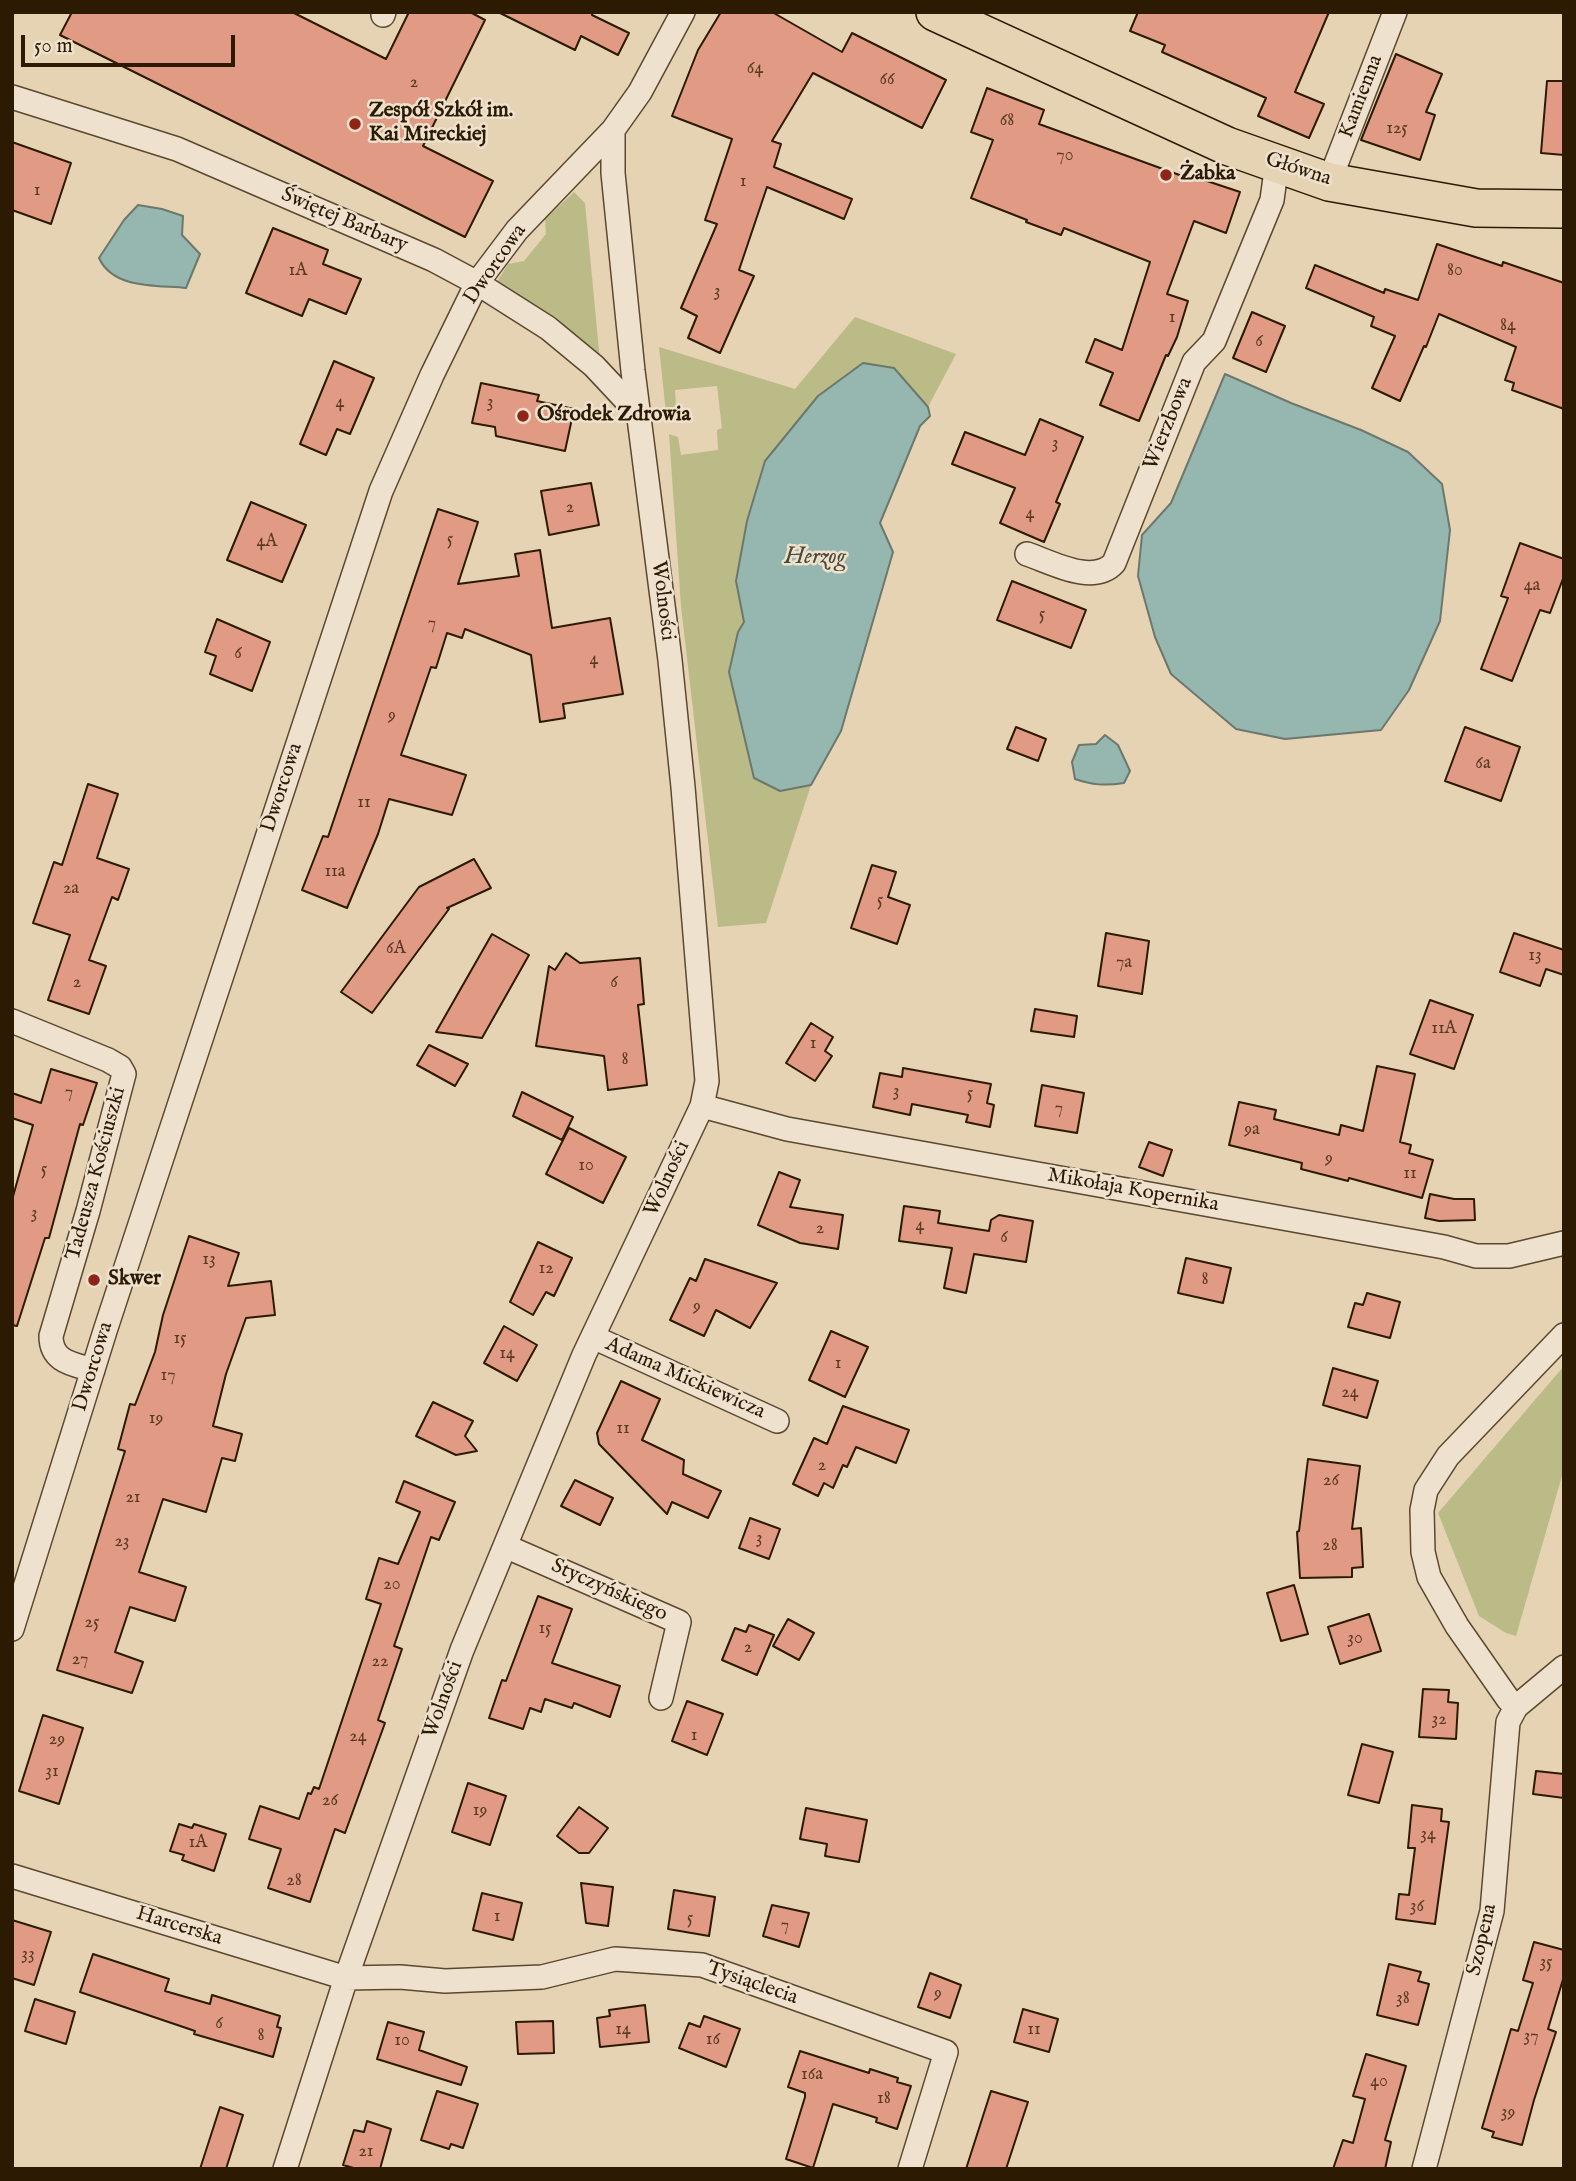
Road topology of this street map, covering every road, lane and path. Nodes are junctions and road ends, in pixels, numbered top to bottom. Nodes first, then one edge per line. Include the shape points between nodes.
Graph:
1 (683, 12) edge
2 (934, 12) edge
3 (1395, 12) edge
4 (12, 97) edge
5 (613, 130) junction
6 (1277, 163) junction
7 (1329, 182) junction
8 (1564, 209) edge
9 (477, 283) junction
10 (638, 413) junction
11 (1027, 554) dead end
12 (12, 1021) edge
13 (702, 1106) junction
14 (1564, 1243) edge
15 (1564, 1335) edge
16 (593, 1337) junction
17 (93, 1370) junction
18 (777, 1421) dead end
19 (505, 1546) junction
20 (12, 1629) edge
21 (1564, 1667) edge
22 (662, 1698) dead end
23 (1516, 1707) junction
24 (12, 1876) edge
25 (346, 1978) junction
26 (285, 2169) edge
27 (910, 2169) edge
28 (1424, 2169) edge

1 - 5 street, Dworcowa via 640,92
2 - 6 main road, Główna via 1227,146
3 - 7 street, Kamienna
4 - 9 street, Świętej Barbary via 177,149
5 - 9 street, Dworcowa via 517,230
5 - 10 street, Wolności
6 - 7 main road, Główna
6 - 11 street, Wierzbowa via 1272,200 1214,341 1194,362 1114,563 1091,573
7 - 8 main road, Główna via 1476,208
9 - 10 street, Świętej Barbary via 548,328 594,366
9 - 17 street, Dworcowa via 380,491
10 - 13 street, Wolności via 683,786 706,1082
12 - 17 street, Tadeusza Kościuszki via 108,1060 124,1074 51,1336 51,1346 60,1359
13 - 14 street, Mikołaja Kopernika via 787,1129 1476,1256 1508,1256
13 - 16 street, Wolności
15 - 23 street via 1448,1456 1426,1490 1422,1510 1429,1577 1457,1626
16 - 18 street, Adama Mickiewicza
16 - 19 street, Wolności
17 - 20 street, Dworcowa
19 - 22 street, Styczyńskiego via 679,1622
19 - 25 street, Wolności via 462,1650
21 - 23 street
23 - 28 street, Szopena via 1508,1722 1492,1911
24 - 25 street, Harcerska
25 - 26 street, Wolności
25 - 27 street, Tysiąclecia via 542,1977 615,1959 702,1965 946,2052

